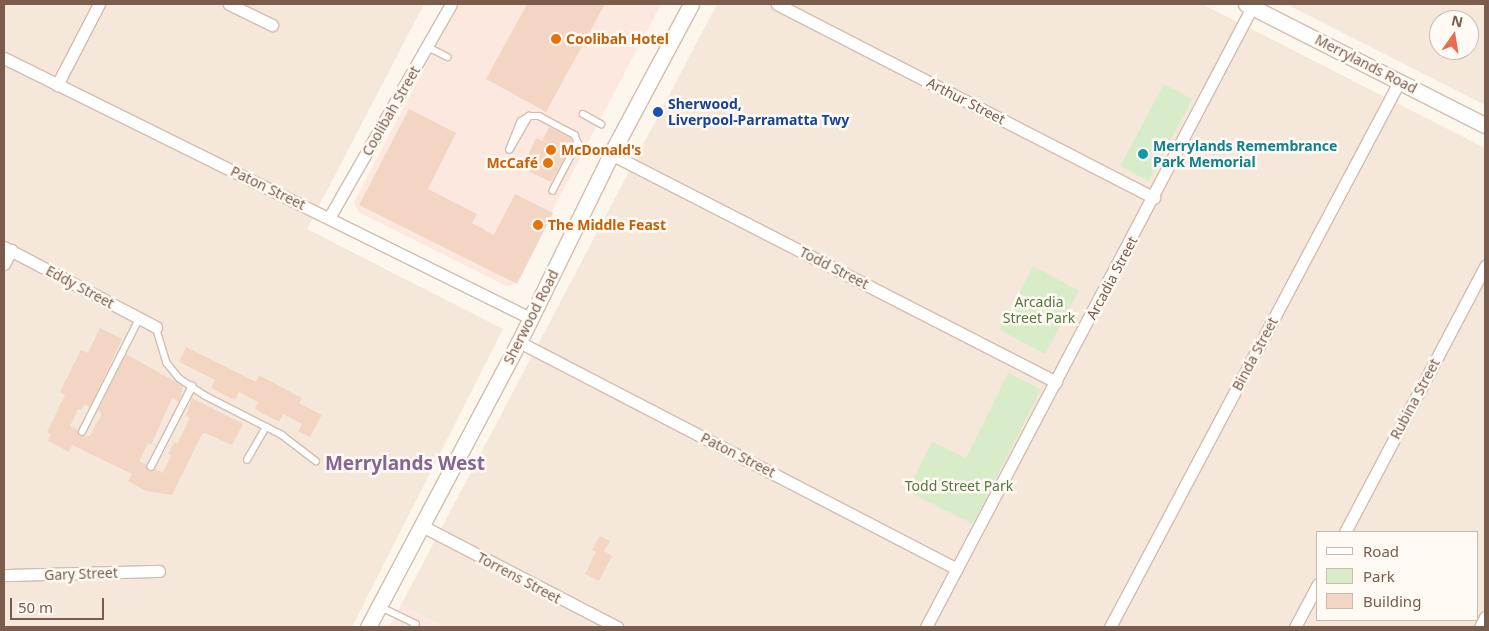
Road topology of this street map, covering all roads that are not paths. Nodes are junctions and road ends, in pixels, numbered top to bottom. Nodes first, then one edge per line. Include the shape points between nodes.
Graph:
1 (99, 4) edge
2 (229, 4) edge
3 (451, 4) edge
4 (690, 4) edge
5 (777, 4) edge
6 (1249, 5) edge
7 (272, 25) dead end
8 (428, 46) junction
9 (448, 56) dead end
10 (4, 58) edge
11 (1399, 82) junction
12 (56, 84) junction
13 (583, 114) dead end
14 (601, 124) dead end
15 (1485, 125) edge
16 (509, 150) dead end
17 (611, 154) junction
18 (553, 191) dead end
19 (1154, 198) junction
20 (329, 218) junction
21 (7, 248) edge
22 (4, 264) edge
23 (1485, 266) edge
24 (530, 318) junction
25 (139, 319) junction
26 (156, 327) joint
27 (519, 342) junction
28 (1056, 382) junction
29 (193, 387) junction
30 (266, 427) junction
31 (82, 432) dead end
32 (247, 460) dead end
33 (316, 461) dead end
34 (422, 526) junction
35 (1346, 531) edge
36 (957, 569) junction
37 (159, 571) dead end
38 (4, 575) edge
39 (1316, 588) edge
40 (380, 606) junction
41 (1485, 617) edge
42 (368, 627) edge
43 (414, 627) edge
44 (617, 627) edge
45 (926, 627) edge
46 (1110, 627) edge
47 (1295, 627) edge
48 (1480, 627) edge

1 - 12 street
2 - 7 street
3 - 8 street, Coolibah Street
4 - 17 main road, Sherwood Road
5 - 19 street, Arthur Street
6 - 11 main road, Merrylands Road
6 - 19 street, Arcadia Street
8 - 9 lane
8 - 20 street, Coolibah Street
10 - 12 street, Paton Street
11 - 15 main road, Merrylands Road
11 - 46 street, Binda Street
12 - 20 street, Paton Street
13 - 14 lane
16 - 18 lane via 521,121 529,116 539,116 575,135 578,143
17 - 24 main road, Sherwood Road
17 - 28 street, Todd Street
19 - 28 street, Arcadia Street
20 - 24 street, Paton Street
21 - 22 street
21 - 25 street, Eddy Street
23 - 35 street, Rubina Street
24 - 27 main road, Sherwood Road
25 - 26 street, Eddy Street
25 - 31 lane
26 - 29 lane via 167,363 179,378
27 - 34 main road, Sherwood Road
27 - 36 street, Paton Street
28 - 36 street, Arcadia Street
29 - 29 lane via 192,386 152,468
29 - 30 lane
30 - 32 lane
30 - 33 lane
34 - 40 main road, Sherwood Road
34 - 44 street, Torrens Street
36 - 45 street, Arcadia Street
37 - 38 street, Gary Street
39 - 47 street
40 - 42 main road, Sherwood Road
40 - 43 lane via 416,624
41 - 48 street

